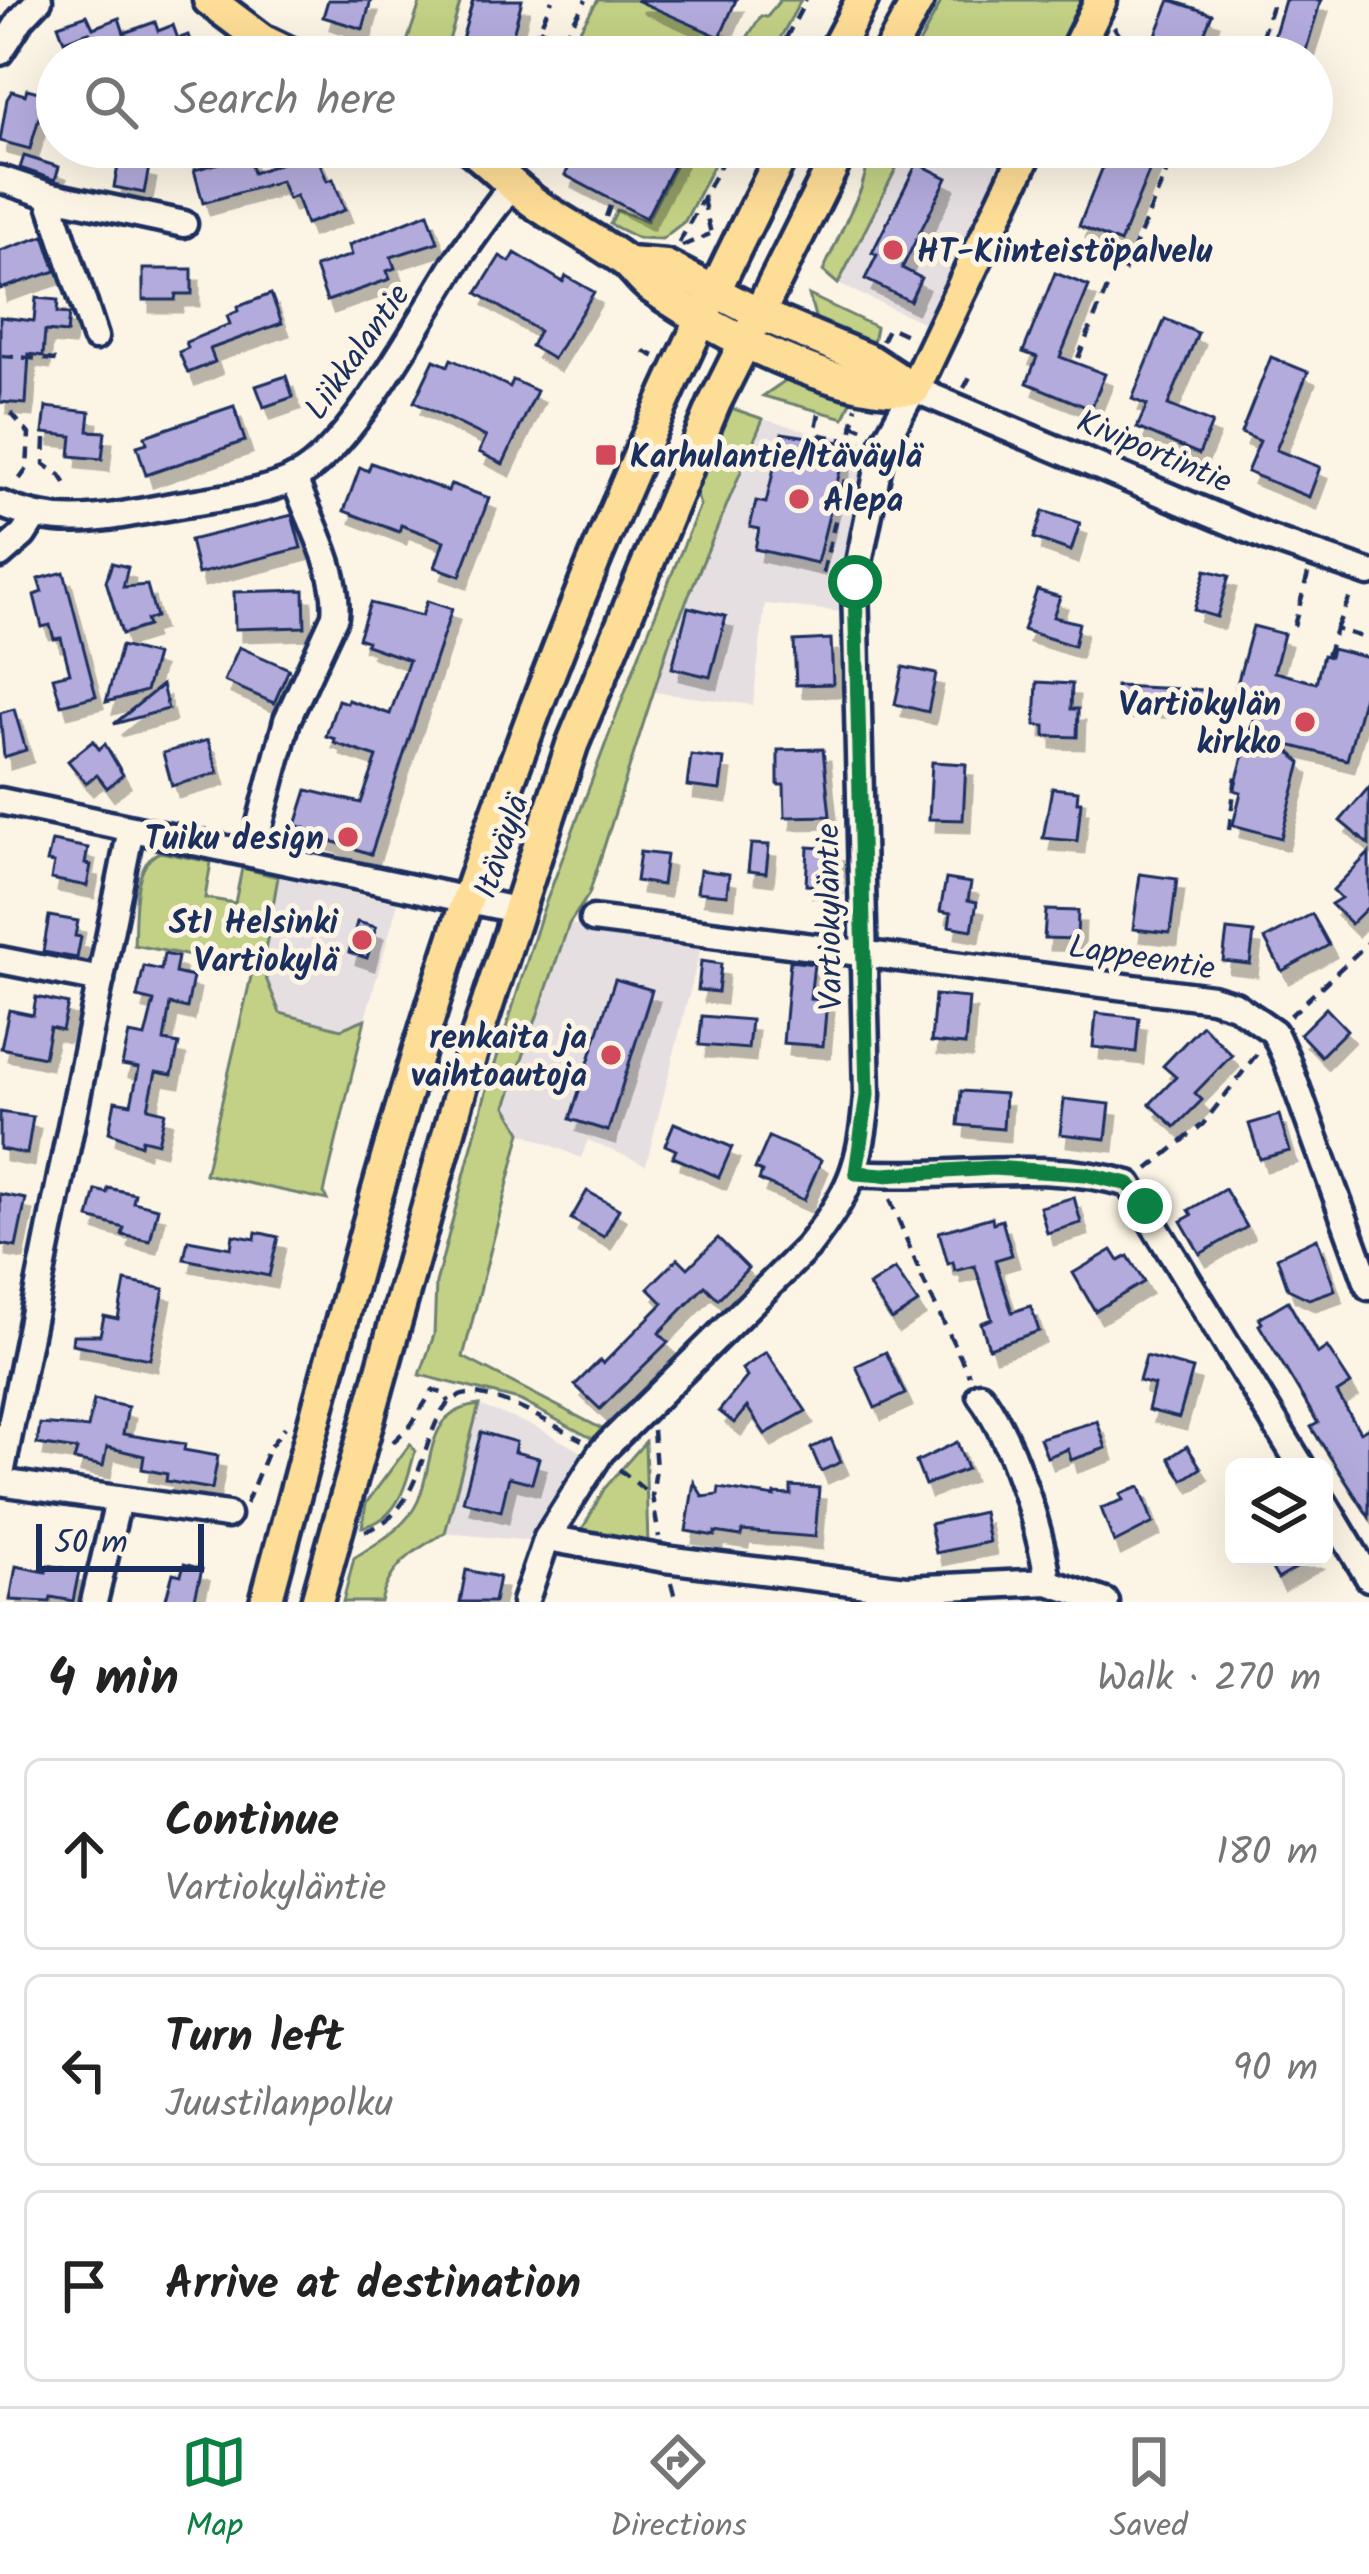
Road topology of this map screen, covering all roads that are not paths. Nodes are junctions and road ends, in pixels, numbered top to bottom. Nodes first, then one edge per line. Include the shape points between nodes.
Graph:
1 (39, 0) edge
2 (208, 0) edge
3 (862, 0) edge
4 (918, 0) edge
5 (1106, 11) edge
6 (257, 36) edge
7 (843, 36) edge
8 (898, 36) edge
9 (1088, 36) edge
10 (0, 52) edge
11 (493, 168) edge
12 (775, 168) edge
13 (832, 168) edge
14 (1019, 168) edge
15 (0, 179) edge
16 (512, 184) junction
17 (48, 195) junction
18 (184, 224) dead end
19 (706, 304) junction
20 (760, 314) junction
21 (95, 338) dead end
22 (745, 343) junction
23 (914, 389) junction
24 (295, 478) junction
25 (0, 504) edge
26 (34, 518) junction
27 (0, 555) edge
28 (1362, 580) edge
29 (0, 802) edge
30 (131, 829) junction
31 (251, 854) junction
32 (467, 899) junction
33 (516, 910) junction
34 (593, 919) dead end
35 (864, 951) junction
36 (0, 961) edge
37 (101, 980) junction
38 (856, 1173) junction
39 (1369, 1287) edge
40 (980, 1395) road end
41 (1296, 1458) edge
42 (0, 1480) edge
43 (118, 1501) junction
44 (235, 1515) road end
45 (1333, 1518) edge
46 (547, 1538) junction
47 (1369, 1578) edge
48 (1048, 1582) junction
49 (94, 1602) edge
50 (266, 1602) edge
51 (317, 1602) edge
52 (525, 1602) edge
53 (1106, 1602) edge

1 - 10 street
2 - 6 main road
3 - 7 main road
4 - 8 main road
5 - 9 main road
11 - 16 main road
12 - 19 main road, Itäväylä
13 - 20 main road, Itäväylä
14 - 23 main road, Vartiokyläntie
15 - 17 street
16 - 19 main road via 628,262 646,283
16 - 24 street, Liikkalantie via 368,403
17 - 18 street
17 - 21 street
19 - 20 main road, Kiviportintie
19 - 22 main road, Kiviportintie
19 - 32 main road, Itäväylä via 604,533
20 - 22 main road, Itäväylä
20 - 23 main road, Kiviportintie via 871,361
22 - 23 main road, Kiviportintie via 861,387
22 - 33 main road, Itäväylä via 640,575
23 - 28 street, Kiviportintie
23 - 35 street, Vartiokyläntie via 883,445 855,582
24 - 26 street, Liikkalantie via 96,519
24 - 31 street via 336,604 287,720
25 - 26 street, Liikkalantie
26 - 27 street
29 - 30 street
30 - 31 street
30 - 37 street
31 - 32 street
32 - 33 street
32 - 50 main road, Itäväylä
33 - 51 main road, Itäväylä
34 - 35 street, Lappeentie
35 - 38 street, Vartiokyläntie via 867,1095
35 - 39 street, Lappeentie via 1212,998 1278,1028
36 - 37 street
37 - 42 street
38 - 41 street via 992,1168 1129,1184
38 - 46 street, Vartiokyläntie via 806,1248 601,1452
40 - 48 street via 1010,1455
42 - 43 street
43 - 44 street
43 - 49 street
45 - 47 street
46 - 48 street via 907,1589
46 - 52 street, Vartiokyläntie
48 - 53 street

